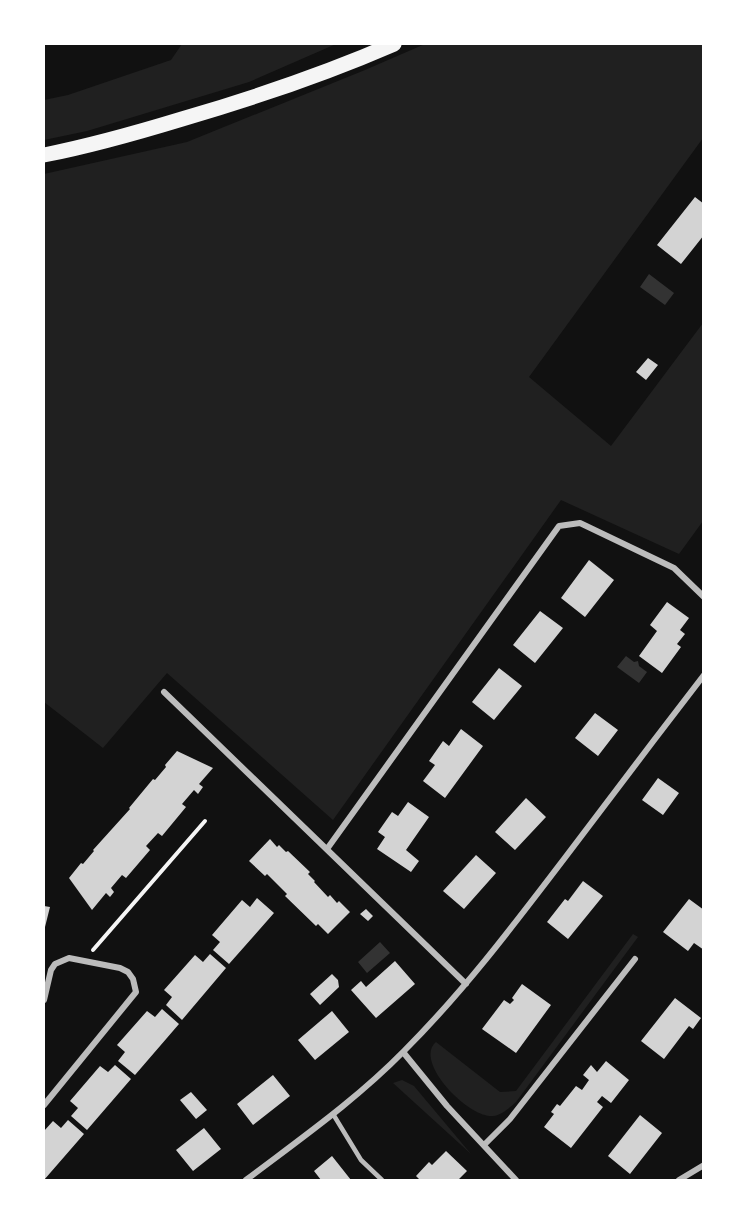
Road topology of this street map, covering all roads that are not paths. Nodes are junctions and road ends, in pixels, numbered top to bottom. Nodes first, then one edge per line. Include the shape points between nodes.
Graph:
1 (394, 44) edge
2 (44, 155) edge
3 (704, 597) edge
4 (704, 675) edge
5 (164, 692) dead end
6 (327, 849) junction
7 (634, 959) dead end
8 (466, 984) junction
9 (44, 1000) edge
10 (403, 1052) junction
11 (44, 1105) edge
12 (333, 1114) junction
13 (484, 1145) junction
14 (704, 1165) edge
15 (246, 1180) edge
16 (382, 1180) edge
17 (516, 1180) edge
18 (679, 1180) edge

1 - 2 main road via 295,84 217,109
3 - 6 street via 674,568 580,523 559,526
4 - 8 street
5 - 6 street
6 - 8 street
7 - 13 street via 510,1119
8 - 10 street
9 - 11 street via 51,970 69,958 128,972 136,992
10 - 12 street
10 - 13 street
12 - 15 street
12 - 16 lane via 361,1160
13 - 17 street
14 - 18 street

